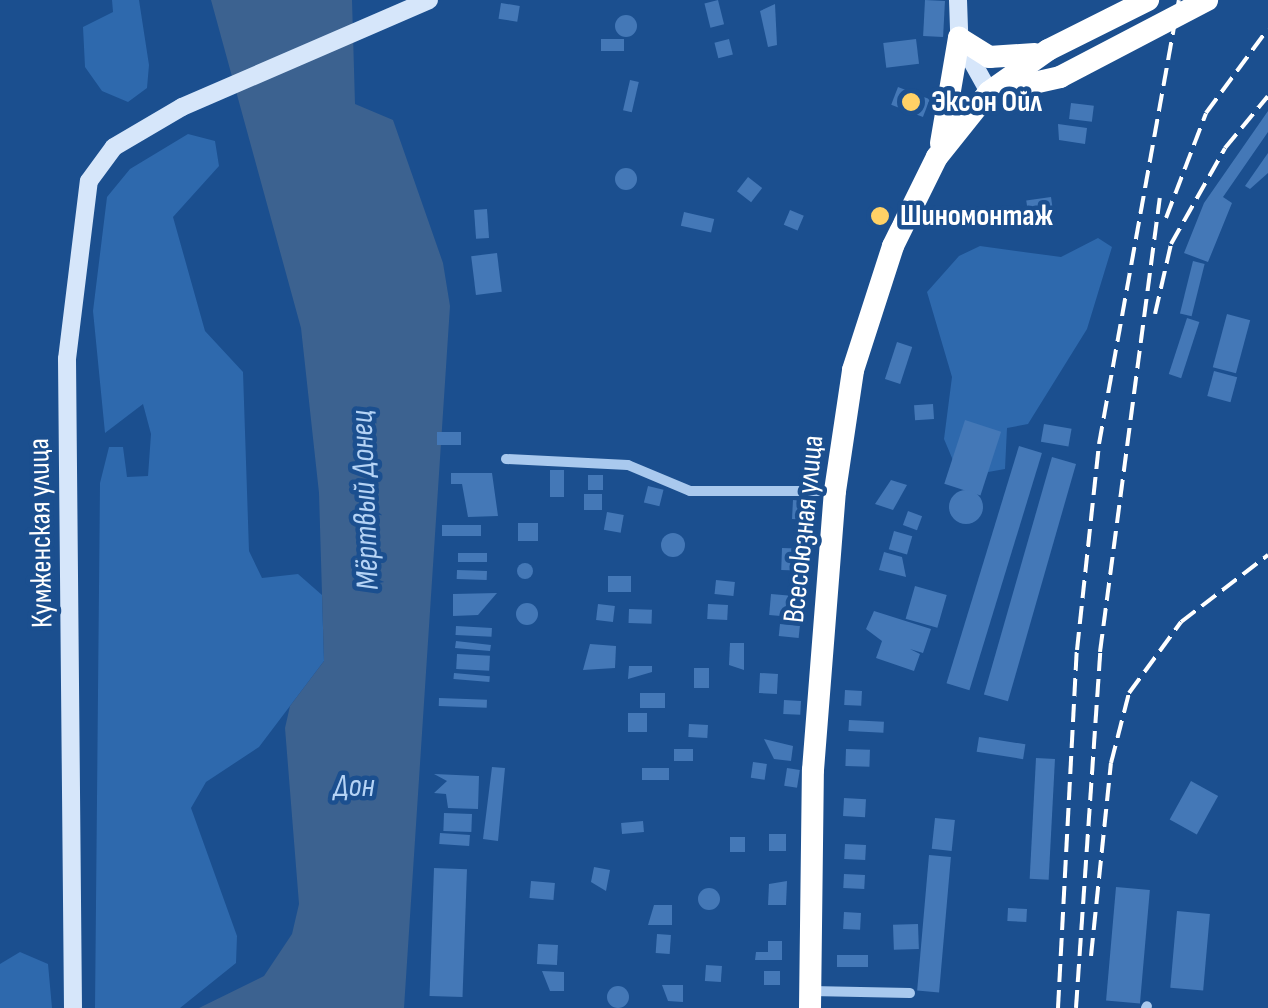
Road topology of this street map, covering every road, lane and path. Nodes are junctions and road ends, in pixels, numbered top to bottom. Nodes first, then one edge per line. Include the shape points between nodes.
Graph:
1 (958, 0) edge
2 (1148, 0) edge
3 (1207, 0) edge
4 (422, 2) edge
5 (959, 38) junction
6 (1048, 50) junction
7 (989, 92) junction
8 (937, 157) junction
9 (506, 459) dead end
10 (836, 490) junction
11 (910, 992) dead end
12 (810, 1000) edge
13 (72, 1008) edge

1 - 5 street
2 - 6 highway
3 - 7 highway via 1060,77
4 - 13 street, Кумженская улица via 182,107 114,146 88,181 74,252 67,359
5 - 6 highway via 1002,60
5 - 7 street
5 - 8 highway
6 - 7 highway, Всесоюзная улица
7 - 8 highway, Всесоюзная улица
8 - 10 highway, Всесоюзная улица via 893,246 853,370
9 - 10 street via 628,465 690,491
10 - 12 highway, Всесоюзная улица via 813,770
11 - 12 street

